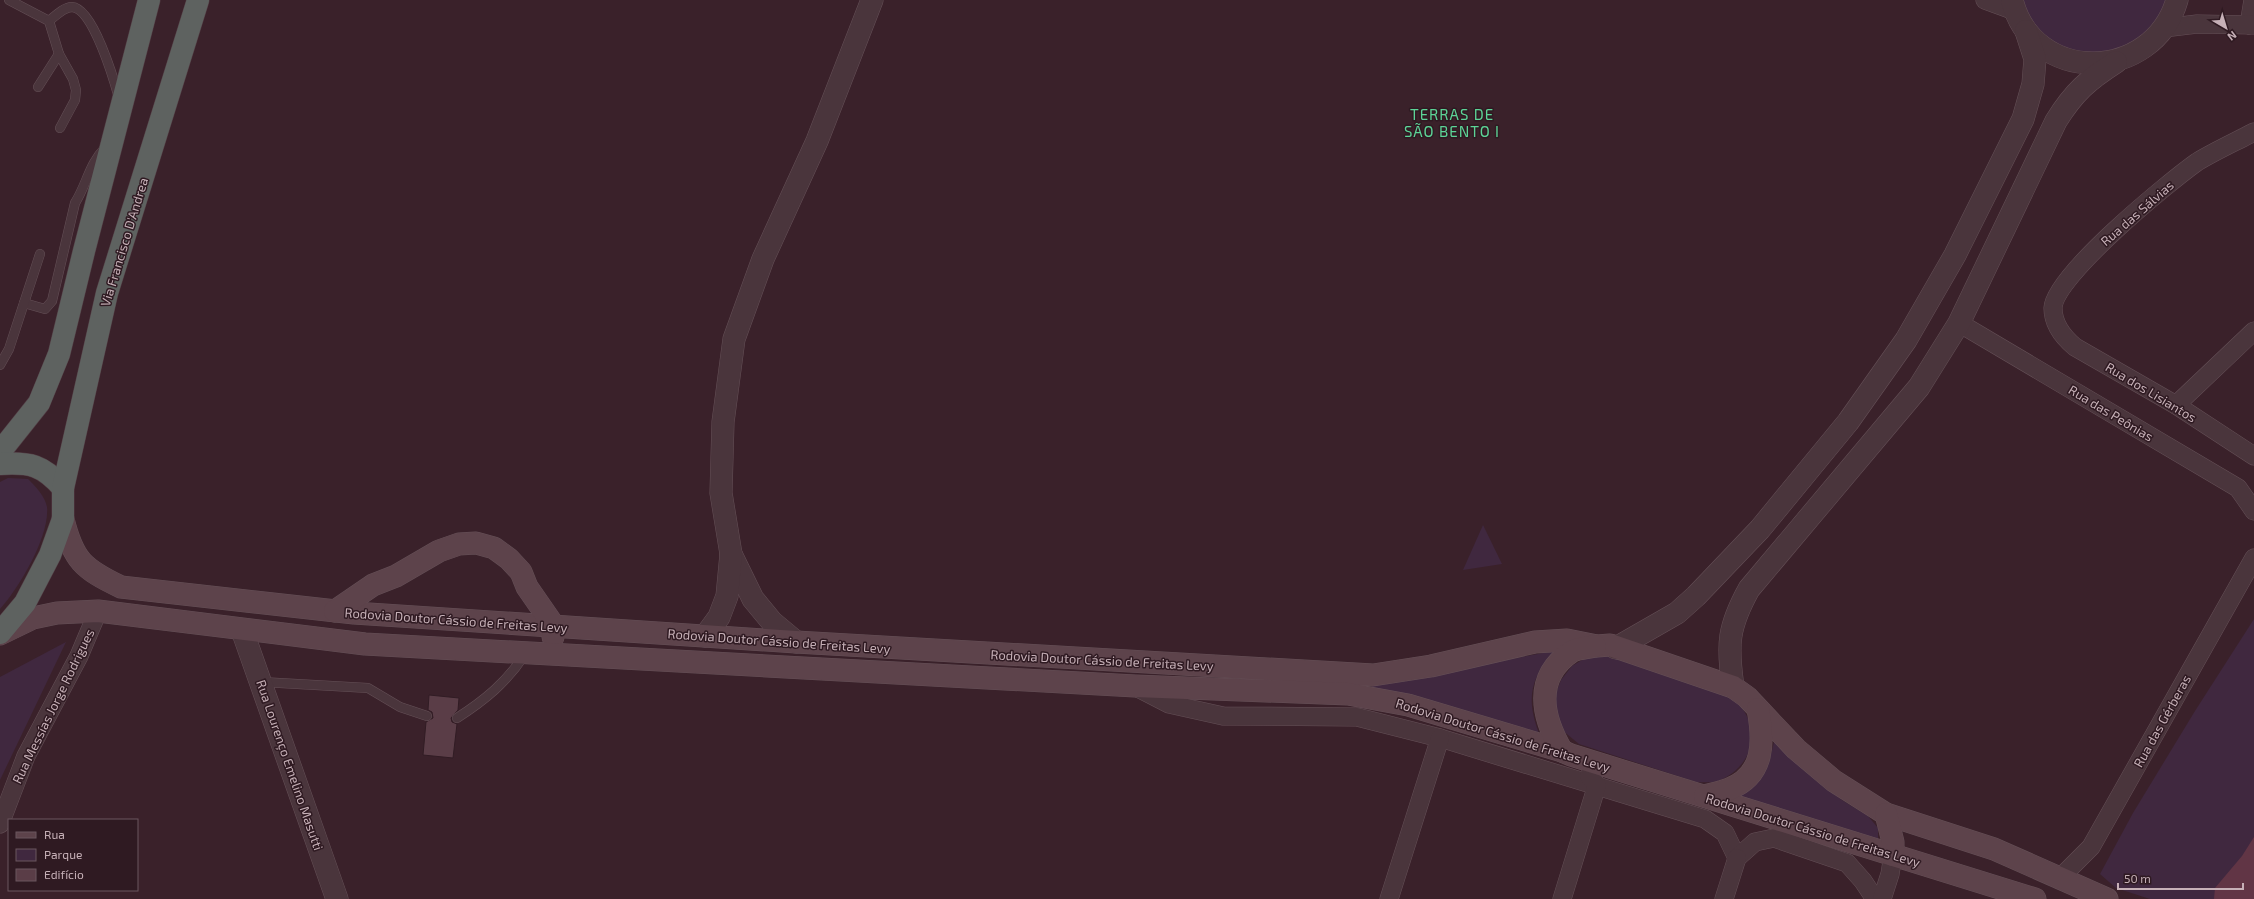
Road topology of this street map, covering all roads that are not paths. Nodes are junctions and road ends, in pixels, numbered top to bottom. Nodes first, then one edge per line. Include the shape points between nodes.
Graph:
1 (9, 0) edge
2 (149, 0) edge
3 (198, 0) edge
4 (872, 0) edge
5 (1985, 0) edge
6 (2177, 0) edge
7 (2253, 0) edge
8 (2013, 5) edge
9 (49, 22) junction
10 (2252, 25) edge
11 (2164, 28) junction
12 (2026, 31) junction
13 (59, 54) junction
14 (2116, 62) junction
15 (38, 87) dead end
16 (121, 104) junction
17 (60, 128) dead end
18 (2254, 132) edge
19 (112, 141) junction
20 (40, 254) dead end
21 (24, 303) junction
22 (2056, 322) joint
23 (1960, 324) junction
24 (2254, 331) edge
25 (0, 365) edge
26 (2176, 405) junction
27 (0, 452) edge
28 (2254, 456) edge
29 (0, 464) edge
30 (63, 488) junction
31 (2254, 510) edge
32 (63, 519) junction
33 (731, 554) junction
34 (2254, 558) edge
35 (98, 611) junction
36 (335, 611) junction
37 (554, 626) junction
38 (242, 630) junction
39 (0, 634) edge
40 (705, 636) junction
41 (796, 642) junction
42 (1607, 647) junction
43 (527, 652) junction
44 (551, 653) junction
45 (262, 682) junction
46 (1135, 686) junction
47 (1733, 686) junction
48 (1758, 709) junction
49 (427, 716) dead end
50 (457, 718) dead end
51 (1440, 738) junction
52 (1567, 753) junction
53 (1597, 785) junction
54 (1704, 796) junction
55 (1886, 814) junction
56 (0, 824) edge
57 (1893, 855) junction
58 (1737, 858) junction
59 (2061, 877) junction
60 (337, 899) edge
61 (1389, 899) edge
62 (1562, 899) edge
63 (1724, 899) edge
64 (1875, 899) edge
65 (1882, 899) edge
66 (2035, 899) edge
67 (2107, 899) edge

1 - 9 lane
2 - 16 highway
3 - 30 highway, Via Francisco D'Andrea via 107,293
4 - 33 street via 817,141 763,259 734,339 723,422 721,493
5 - 8 street
6 - 11 street
7 - 10 street
8 - 12 street
9 - 13 lane
9 - 16 lane via 60,12 72,7 79,10 88,20 107,60
10 - 11 street via 2197,24
11 - 14 street via 2151,43
12 - 14 street via 2044,48 2066,60 2091,64
12 - 42 street via 2035,59 2033,84 2023,119 1955,255 1906,340 1848,422 1749,540 1696,596 1677,613
13 - 15 lane
13 - 17 lane via 76,90 75,100
14 - 23 street via 2085,84 2069,100 2056,121
16 - 19 highway
18 - 22 street, Rua das Sálvias via 2196,163 2122,224 2073,272 2053,307
19 - 21 lane via 94,158 83,190 75,203 52,302 45,309
19 - 27 highway via 59,354 39,403
20 - 21 lane
21 - 25 lane via 9,349
22 - 26 street, Rua dos Lisiantos via 2062,335 2075,347
23 - 31 street, Rua das Peônias via 2238,488
23 - 47 street via 1919,387 1749,589 1730,634 1729,658
24 - 26 street
26 - 28 street, Rua dos Lisiantos
29 - 30 highway via 35,465 51,474
30 - 32 highway, Via Francisco D'Andrea
32 - 36 main road, Rodovia Doutor Cássio de Freitas Levy via 69,545 82,563 100,577 121,587
32 - 39 highway, Via Francisco D'Andrea via 50,555 25,603
33 - 40 street via 727,596 718,617
33 - 41 street via 753,599 772,622
34 - 59 street, Rua das Gérberas via 2091,847
35 - 38 main road, Rodovia Doutor Cássio de Freitas Levy
35 - 39 main road, Rodovia Doutor Cássio de Freitas Levy via 57,613 33,618
35 - 56 street, Rua Messías Jorge Rodrigues via 79,656 26,756
36 - 37 main road, Rodovia Doutor Cássio de Freitas Levy
36 - 37 main road via 373,585 396,576 439,551 459,544 476,543 494,548 509,559 521,572
37 - 40 main road, Rodovia Doutor Cássio de Freitas Levy
37 - 44 main road
38 - 43 main road, Rodovia Doutor Cássio de Freitas Levy via 365,644
38 - 45 street, Rua Lourenço Emelino Masutti
40 - 41 main road, Rodovia Doutor Cássio de Freitas Levy
41 - 42 main road, Rodovia Doutor Cássio de Freitas Levy via 1373,675 1432,666 1535,642 1567,640
42 - 47 main road, Rodovia Doutor Cássio de Freitas Levy
42 - 52 main road via 1572,651 1554,669 1544,692 1546,718
43 - 44 main road, Rodovia Doutor Cássio de Freitas Levy
43 - 50 lane via 498,690
44 - 46 main road, Rodovia Doutor Cássio de Freitas Levy
45 - 49 lane via 368,688 400,707
45 - 60 street, Rua Lourenço Emelino Masutti
46 - 51 street via 1169,704 1223,716 1357,717
46 - 52 main road, Rodovia Doutor Cássio de Freitas Levy via 1348,694 1408,705
47 - 48 main road, Rodovia Doutor Cássio de Freitas Levy
48 - 54 main road via 1762,732 1761,754 1750,774 1730,789
48 - 55 main road, Rodovia Doutor Cássio de Freitas Levy via 1796,749 1834,781
51 - 53 street
51 - 61 street
52 - 53 street
52 - 54 main road, Rodovia Doutor Cássio de Freitas Levy
53 - 58 street via 1705,819 1726,833
53 - 62 street
54 - 57 main road, Rodovia Doutor Cássio de Freitas Levy
55 - 57 main road via 1893,842
55 - 59 main road, Rodovia Doutor Cássio de Freitas Levy via 1994,849
57 - 65 street
57 - 66 main road, Rodovia Doutor Cássio de Freitas Levy
58 - 63 street
58 - 64 street via 1755,842 1774,838 1847,863 1864,881
59 - 67 main road, Rodovia Doutor Cássio de Freitas Levy

